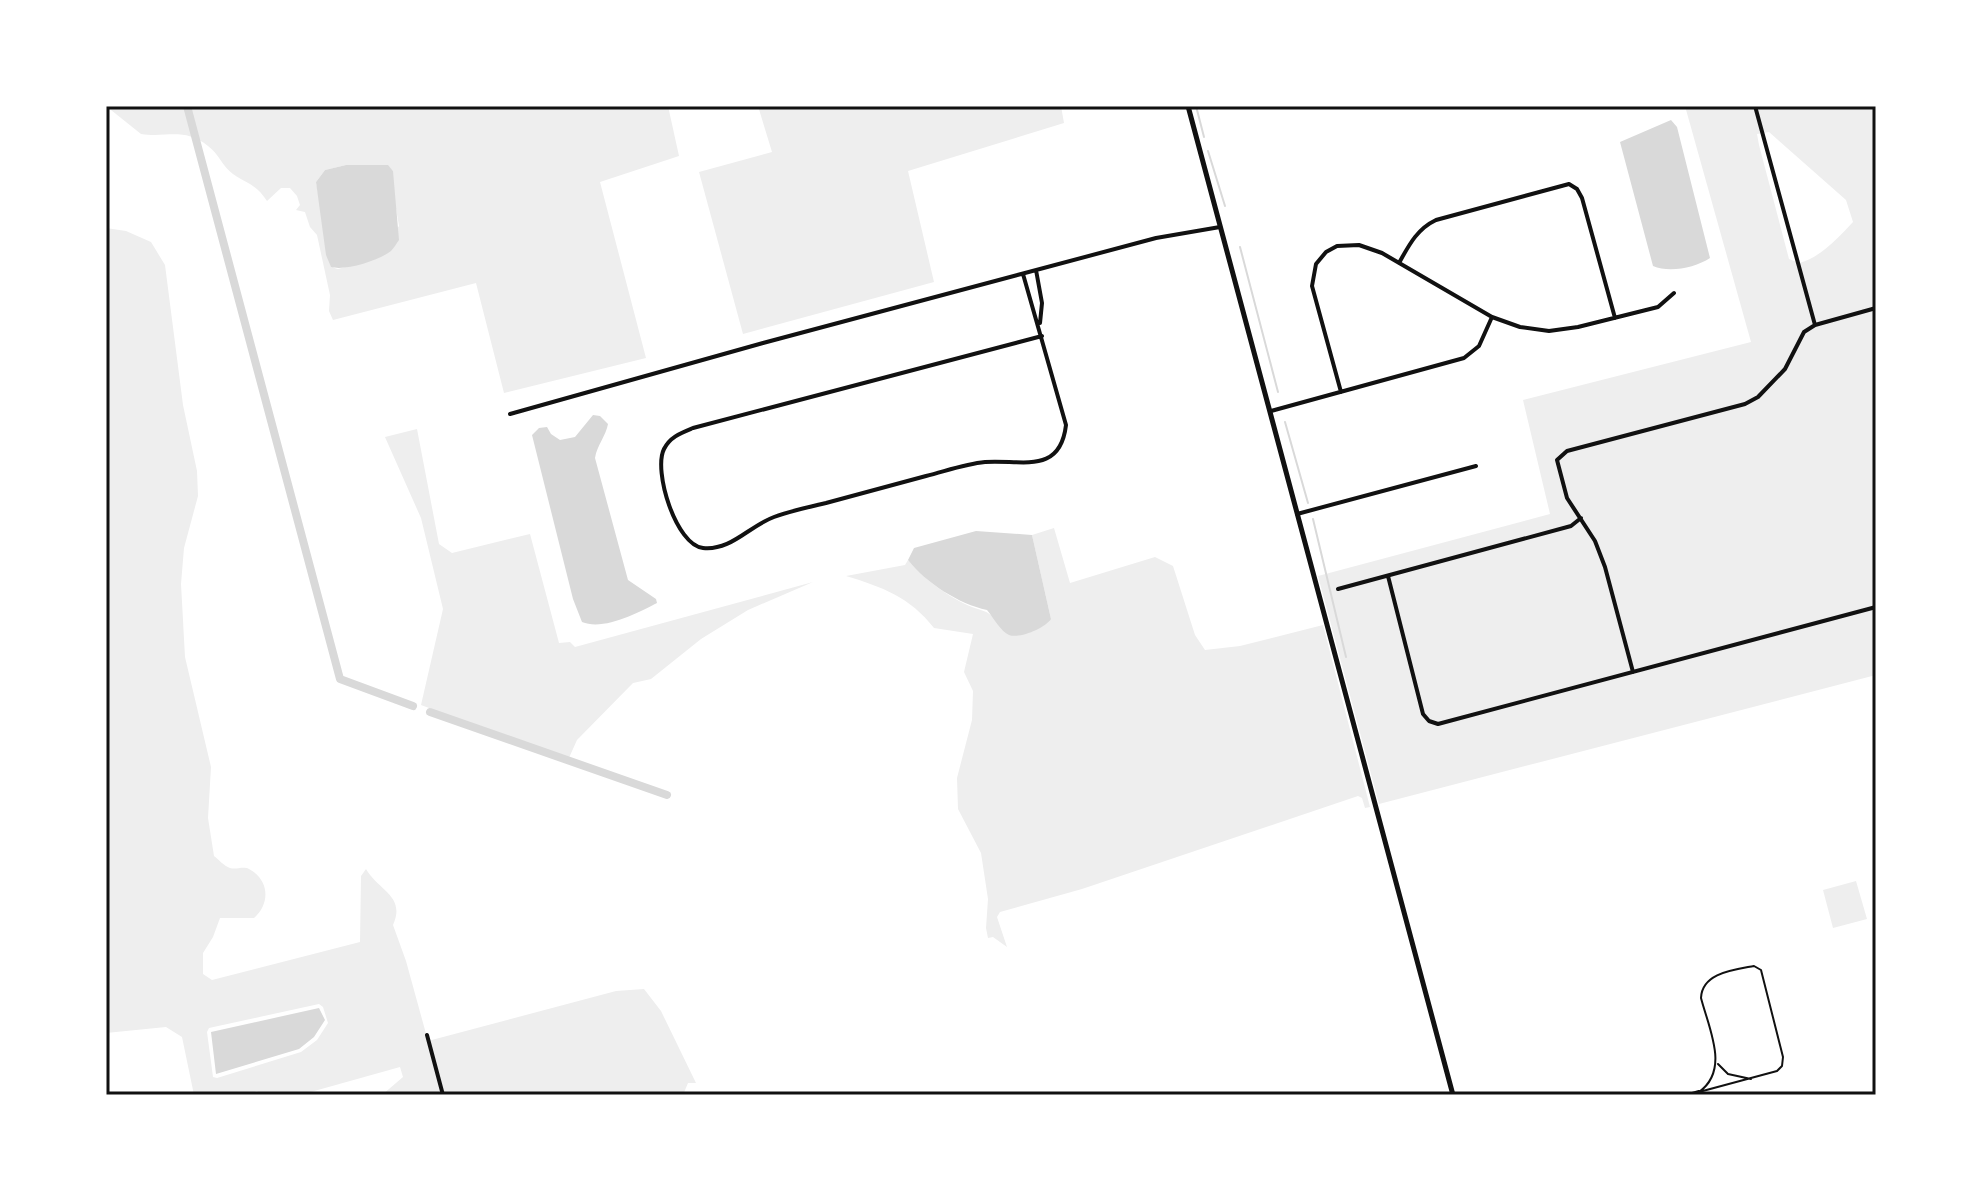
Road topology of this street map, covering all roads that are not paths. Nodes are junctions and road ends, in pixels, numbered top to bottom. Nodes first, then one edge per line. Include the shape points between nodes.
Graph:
1 (1188, 106) edge
2 (1755, 106) edge
3 (1222, 226) junction
4 (1399, 263) junction
5 (1036, 270) junction
6 (1023, 274) junction
7 (1674, 293) dead end
8 (1876, 308) edge
9 (1492, 317) junction
10 (1615, 318) junction
11 (1040, 325) junction
12 (1815, 325) junction
13 (1042, 336) junction
14 (1341, 392) junction
15 (1271, 411) junction
16 (510, 414) dead end
17 (1476, 466) dead end
18 (1297, 514) junction
19 (1581, 518) junction
20 (1388, 576) junction
21 (1338, 589) dead end
22 (1876, 607) edge
23 (1633, 672) junction
24 (427, 1035) dead end
25 (1718, 1063) junction
26 (1752, 1079) junction
27 (1718, 1089) junction
28 (1699, 1092) junction
29 (443, 1095) edge
30 (1453, 1095) edge
31 (1689, 1095) edge
32 (1720, 1095) edge

1 - 3 street
2 - 12 street
3 - 5 street
3 - 15 street
4 - 9 street
4 - 10 street via 1411,241 1436,220 1569,184 1582,198
4 - 14 street via 1351,244 1332,248 1316,264 1312,286
5 - 6 street
5 - 11 street
6 - 11 street
6 - 16 street
7 - 10 street via 1658,307
8 - 12 street
9 - 10 street via 1549,331
9 - 14 street via 1479,346 1464,358
11 - 13 street
12 - 19 street via 1804,332 1785,369 1745,404 1560,456 1567,498
13 - 13 street via 1066,425 1064,440 1049,458 1037,463 975,463 789,513 715,549 685,540 676,525 661,460 675,436
14 - 15 street
15 - 18 street
17 - 18 street
18 - 30 street
19 - 20 street via 1571,526
19 - 23 street via 1605,567
20 - 21 street
20 - 23 street via 1429,721 1438,724
22 - 23 street
24 - 29 street
25 - 26 lane via 1728,1074
25 - 26 lane via 1701,988 1707,980 1754,966 1761,970 1783,1057 1777,1071
25 - 28 lane via 1712,1081
26 - 27 lane
27 - 28 lane
27 - 32 lane
28 - 31 street

